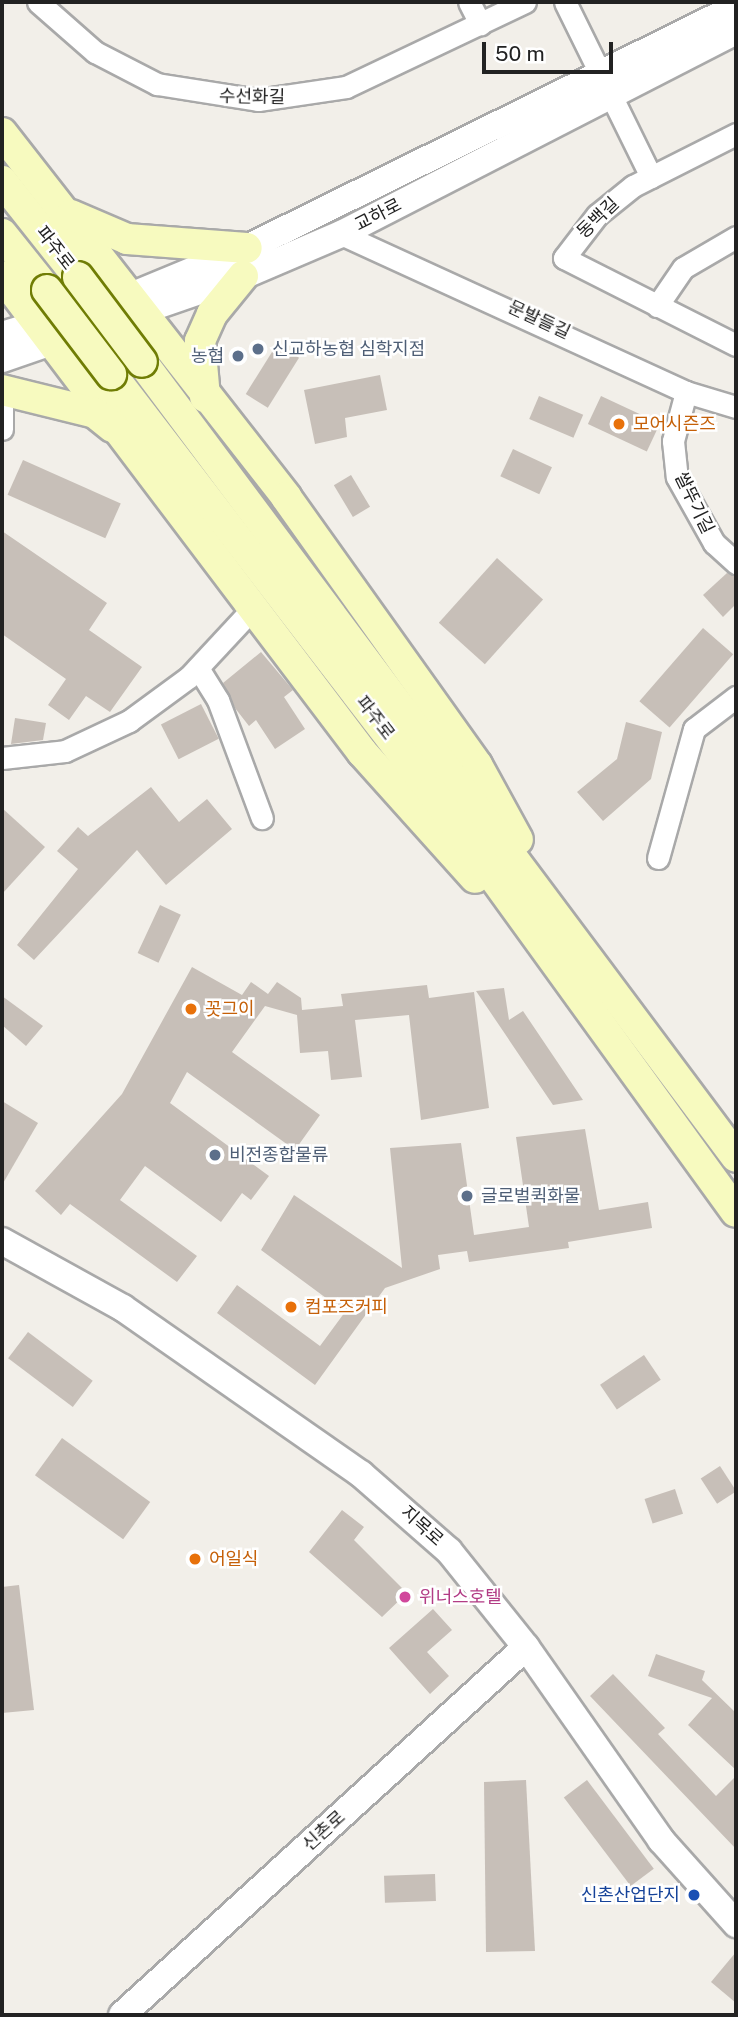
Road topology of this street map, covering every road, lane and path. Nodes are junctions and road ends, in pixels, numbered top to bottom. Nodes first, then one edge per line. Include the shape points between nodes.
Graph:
1 (37, 2) edge
2 (469, 2) edge
3 (525, 2) edge
4 (565, 2) edge
5 (736, 7) edge
6 (480, 24) junction
7 (736, 31) edge
8 (606, 83) junction
9 (2, 133) edge
10 (735, 139) edge
11 (651, 177) junction
12 (2, 181) edge
13 (67, 213) junction
14 (2, 234) edge
15 (341, 234) junction
16 (736, 237) edge
17 (245, 262) junction
18 (2, 276) edge
19 (140, 303) junction
20 (657, 306) junction
21 (44, 331) junction
22 (2, 335) edge
23 (736, 345) edge
24 (2, 359) edge
25 (2, 390) edge
26 (686, 392) junction
27 (205, 398) junction
28 (2, 401) edge
29 (736, 407) edge
30 (2, 429) edge
31 (136, 446) junction
32 (736, 563) edge
33 (255, 607) junction
34 (198, 668) junction
35 (736, 697) edge
36 (2, 758) edge
37 (262, 818) dead end
38 (658, 858) dead end
39 (569, 932) junction
40 (556, 964) junction
41 (736, 1157) edge
42 (736, 1212) edge
43 (2, 1241) edge
44 (526, 1647) junction
45 (726, 1903) edge
46 (736, 1924) edge
47 (122, 2015) edge

1 - 6 street, 수선화길 via 123,69 170,88 232,99 291,99 346,88
2 - 6 street
3 - 6 street, 수선화길
4 - 8 street
5 - 8 street, 교하로
7 - 8 street, 교하로
8 - 11 street
8 - 15 street, 교하로
8 - 17 street, 교하로
9 - 13 main road
10 - 11 street, 동백길
11 - 20 street, 동백길 via 597,215 564,258
12 - 39 main road, 파주로, bridge
13 - 17 main road via 127,239
13 - 19 main road
14 - 40 main road, 파주로, bridge
15 - 17 street, 교하로
15 - 26 street, 문발들길
16 - 20 street via 683,268
17 - 19 street, 교하로
17 - 27 main road via 200,341
18 - 21 main road
19 - 21 street, 교하로
19 - 27 main road
20 - 23 street, 동백길
21 - 22 street, 교하로
21 - 24 street, 교하로
21 - 31 main road
25 - 31 main road via 95,413
26 - 29 street, 문발들길
26 - 32 street, 쌀뚜기길 via 673,441 677,477 714,544
27 - 39 main road via 286,497 477,765
28 - 30 street
31 - 33 main road
33 - 34 street
33 - 40 main road via 414,813
34 - 36 street via 130,720 65,751
34 - 37 street via 218,700
35 - 38 street via 694,729
39 - 41 main road, 파주로
40 - 42 main road, 파주로
43 - 44 street, 지목로 via 123,1308 361,1474 449,1551
44 - 45 street, 지목로
44 - 47 street, 신촌로
45 - 46 street, 지목로

